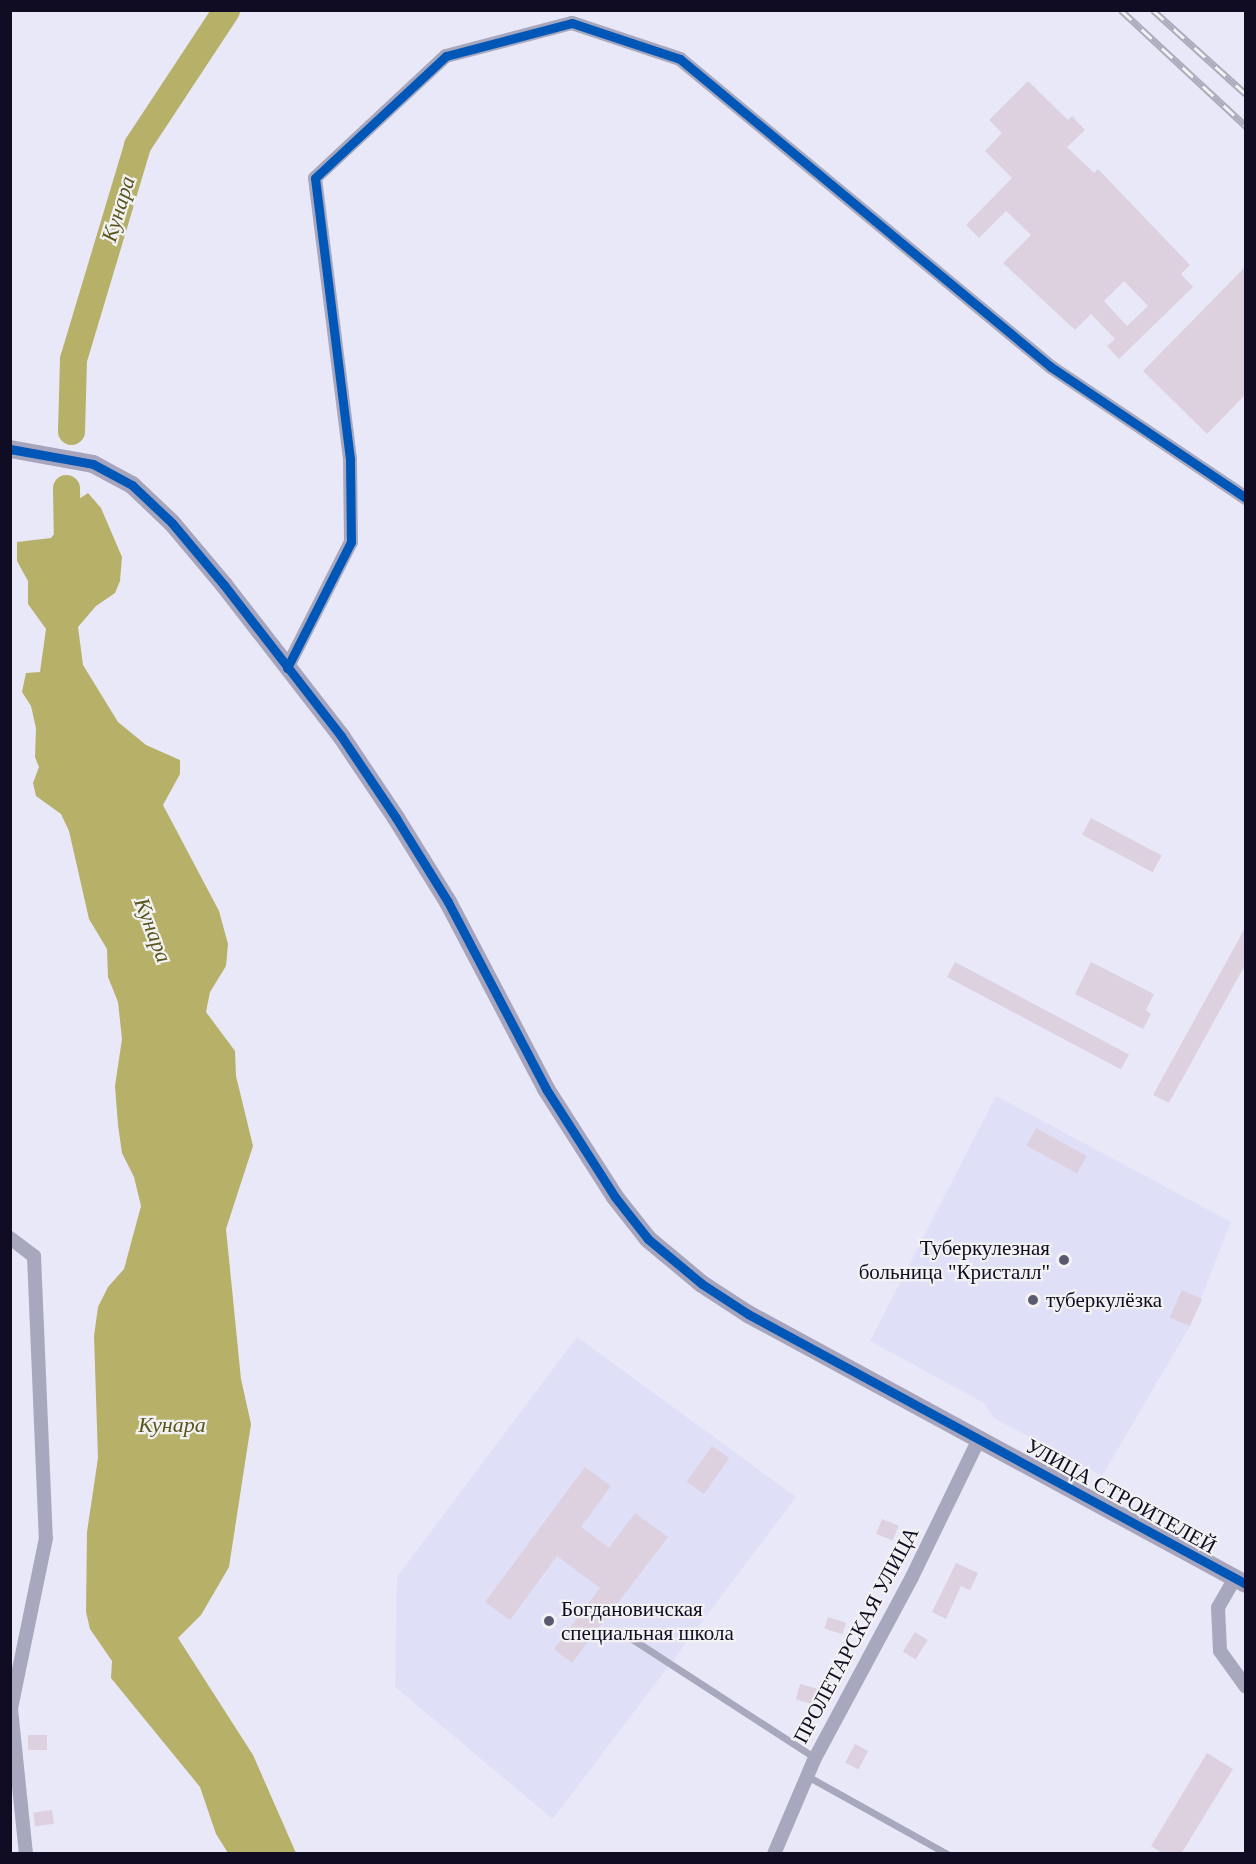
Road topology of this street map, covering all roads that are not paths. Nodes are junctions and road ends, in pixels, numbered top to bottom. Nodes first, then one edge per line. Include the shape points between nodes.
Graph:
1 (10, 449) edge
2 (1245, 498) edge
3 (287, 668) junction
4 (10, 1238) edge
5 (979, 1439) junction
6 (1240, 1581) edge
7 (629, 1636) dead end
8 (1245, 1687) edge
9 (815, 1758) junction
10 (807, 1776) junction
11 (26, 1854) edge
12 (774, 1854) edge
13 (947, 1854) edge

1 - 3 street, УЛИЦА СТРОИТЕЛЕЙ via 93,464 132,485 172,523
2 - 3 street via 1052,367 680,59 572,23 446,56 315,178 350,459 351,542
3 - 5 street, УЛИЦА СТРОИТЕЛЕЙ via 396,818 448,902 546,1089 615,1197 648,1239 702,1284 748,1314
4 - 11 street via 34,1256 46,1538 11,1709
5 - 6 street, УЛИЦА СТРОИТЕЛЕЙ
5 - 9 street, ПРОЛЕТАРСКАЯ УЛИЦА via 912,1577
6 - 8 street via 1218,1608 1220,1651
7 - 9 lane
9 - 10 street, ПРОЛЕТАРСКАЯ УЛИЦА
10 - 12 street, ПРОЛЕТАРСКАЯ УЛИЦА
10 - 13 lane

